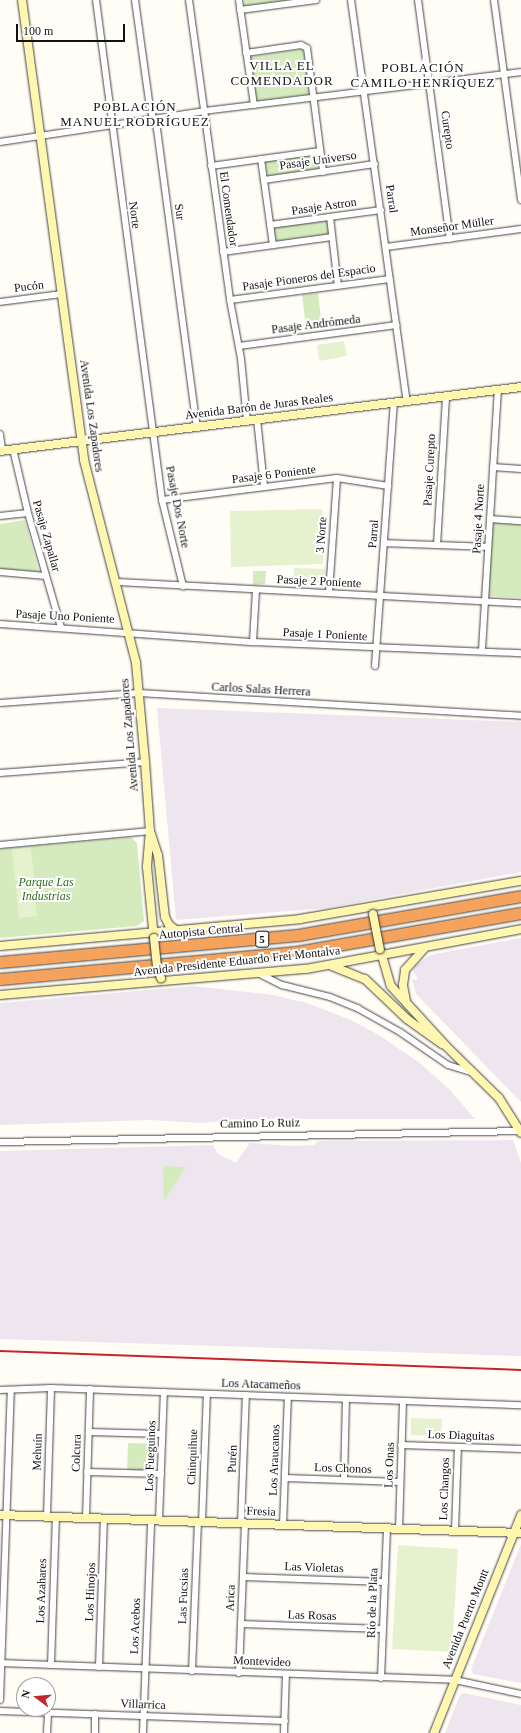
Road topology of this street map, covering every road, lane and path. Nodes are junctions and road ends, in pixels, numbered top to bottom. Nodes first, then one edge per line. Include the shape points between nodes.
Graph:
1 (22, 0) edge
2 (96, 0) edge
3 (135, 0) edge
4 (189, 0) edge
5 (239, 0) edge
6 (316, 0) edge
7 (352, 0) edge
8 (418, 0) edge
9 (494, 0) edge
10 (300, 1) edge
11 (240, 10) junction
12 (246, 53) junction
13 (521, 72) edge
14 (504, 74) junction
15 (429, 83) junction
16 (365, 91) junction
17 (313, 97) junction
18 (254, 105) junction
19 (204, 111) junction
20 (153, 118) junction
21 (113, 124) junction
22 (41, 135) junction
23 (0, 142) edge
24 (320, 151) junction
25 (261, 159) junction
26 (375, 164) junction
27 (212, 166) junction
28 (323, 172) junction
29 (264, 180) junction
30 (521, 200) edge
31 (381, 210) junction
32 (330, 217) junction
33 (270, 226) junction
34 (521, 229) edge
35 (332, 237) junction
36 (450, 239) junction
37 (273, 245) junction
38 (386, 247) junction
39 (223, 252) junction
40 (390, 278) junction
41 (338, 286) junction
42 (62, 294) junction
43 (230, 300) junction
44 (0, 302) edge
45 (397, 325) junction
46 (239, 346) junction
47 (521, 387) edge
48 (498, 390) junction
49 (446, 396) junction
50 (407, 401) junction
51 (394, 403) junction
52 (257, 420) junction
53 (247, 421) junction
54 (197, 427) junction
55 (153, 432) junction
56 (0, 434) edge
57 (81, 441) junction
58 (13, 449) junction
59 (1, 451) edge
60 (493, 467) junction
61 (521, 469) edge
62 (336, 478) junction
63 (264, 486) junction
64 (388, 486) junction
65 (162, 500) junction
66 (28, 513) junction
67 (0, 516) edge
68 (490, 519) junction
69 (521, 521) edge
70 (384, 543) junction
71 (437, 545) junction
72 (488, 547) junction
73 (0, 572) edge
74 (46, 576) junction
75 (116, 582) junction
76 (183, 586) junction
77 (256, 590) junction
78 (329, 593) junction
79 (380, 596) junction
80 (484, 601) junction
81 (521, 603) edge
82 (0, 624) edge
83 (60, 628) junction
84 (129, 632) junction
85 (254, 642) junction
86 (377, 648) junction
87 (482, 650) junction
88 (521, 653) edge
89 (375, 666) dead end
90 (139, 694) junction
91 (0, 703) edge
92 (521, 716) edge
93 (145, 762) junction
94 (0, 773) edge
95 (150, 831) junction
96 (0, 845) edge
97 (521, 881) edge
98 (521, 896) edge
99 (373, 911) junction
100 (521, 913) edge
101 (521, 929) edge
102 (177, 931) junction
103 (154, 936) junction
104 (0, 946) edge
105 (425, 948) junction
106 (381, 952) junction
107 (0, 962) edge
108 (332, 965) junction
109 (260, 974) junction
110 (0, 979) edge
111 (170, 982) junction
112 (0, 995) edge
113 (407, 1004) junction
114 (446, 1046) junction
115 (474, 1073) junction
116 (521, 1131) edge
117 (0, 1142) edge
118 (51, 1388) junction
119 (90, 1389) junction
120 (0, 1390) edge
121 (11, 1390) junction
122 (164, 1392) junction
123 (207, 1394) junction
124 (246, 1395) junction
125 (288, 1397) junction
126 (346, 1399) junction
127 (403, 1401) junction
128 (521, 1405) edge
129 (89, 1432) junction
130 (162, 1434) junction
131 (401, 1445) junction
132 (458, 1447) junction
133 (521, 1449) edge
134 (87, 1472) junction
135 (161, 1474) junction
136 (285, 1478) junction
137 (344, 1480) junction
138 (400, 1482) junction
139 (4, 1515) edge
140 (521, 1515) edge
141 (47, 1516) junction
142 (56, 1517) junction
143 (86, 1518) junction
144 (104, 1518) junction
145 (155, 1520) junction
146 (200, 1522) junction
147 (243, 1523) junction
148 (283, 1525) junction
149 (387, 1529) junction
150 (398, 1529) junction
151 (455, 1531) junction
152 (517, 1533) edge
153 (3, 1567) edge
154 (243, 1577) junction
155 (385, 1582) junction
156 (2, 1616) edge
157 (241, 1624) junction
158 (383, 1629) junction
159 (1, 1664) edge
160 (50, 1665) junction
161 (99, 1667) junction
162 (145, 1669) junction
163 (192, 1671) junction
164 (239, 1673) junction
165 (286, 1674) junction
166 (381, 1678) junction
167 (455, 1680) junction
168 (521, 1694) edge
169 (0, 1700) edge
170 (0, 1711) edge
171 (16, 1712) edge
172 (56, 1713) edge
173 (95, 1714) junction
174 (144, 1716) junction
175 (48, 1717) edge
176 (285, 1722) junction
177 (47, 1733) edge
178 (95, 1733) edge
179 (143, 1733) edge
180 (284, 1733) edge
181 (434, 1733) edge

1 - 22 main road, Avenida Los Zapadores
2 - 21 street, Norte
3 - 20 street, Sur
4 - 19 street, El Comendador
5 - 11 street
6 - 10 street
7 - 16 street, Parral
8 - 15 street, Curepto
9 - 14 street
10 - 11 street
11 - 12 street
12 - 17 street via 305,46
12 - 18 street
13 - 14 street
14 - 15 street
14 - 30 street
15 - 16 street
15 - 36 street, Curepto
16 - 17 street
16 - 26 street, Parral
17 - 18 street
17 - 24 street
18 - 19 street
19 - 20 street
19 - 27 street, El Comendador
20 - 21 street
20 - 54 street, Sur
21 - 22 street
21 - 55 street, Norte
22 - 23 street
22 - 42 main road, Avenida Los Zapadores
24 - 25 street, Pasaje Universo
24 - 28 street
25 - 27 street, Pasaje Universo
25 - 29 street
26 - 28 street, Pasaje Universo
26 - 31 street, Parral
27 - 39 street, El Comendador
28 - 29 street, Pasaje Universo
29 - 33 street
31 - 32 street, Pasaje Astron
31 - 38 street, Parral
32 - 33 street, Pasaje Astron
32 - 35 street
33 - 37 street
34 - 36 street, Monseñor Müller
35 - 37 street
35 - 41 street
36 - 38 street, Monseñor Müller
37 - 39 street
38 - 40 street, Parral
39 - 43 street, El Comendador
40 - 41 street, Pasaje Pioneros del Espacio
40 - 45 street, Parral
41 - 43 street, Pasaje Pioneros del Espacio
42 - 44 street, Pucón
42 - 57 main road, Avenida Los Zapadores
43 - 46 street, El Comendador
45 - 46 street, Pasaje Andrómeda
45 - 50 street, Parral
46 - 53 street, El Comendador
47 - 48 main road, Avenida Barón de Juras Reales
48 - 49 main road, Avenida Barón de Juras Reales
48 - 60 street, Pasaje 4 Norte
49 - 50 main road, Avenida Barón de Juras Reales
49 - 71 street, Pasaje Curepto
50 - 51 main road, Avenida Barón de Juras Reales
51 - 52 main road, Avenida Barón de Juras Reales
51 - 64 street, Parral
52 - 53 main road, Avenida Barón de Juras Reales
52 - 63 street
53 - 54 main road, Avenida Barón de Juras Reales
54 - 55 main road, Avenida Barón de Juras Reales
55 - 57 main road, Avenida Barón de Juras Reales
55 - 65 street, Pasaje Dos Norte
56 - 59 street
57 - 58 main road, Avenida Barón de Juras Reales
57 - 75 main road, Avenida Los Zapadores via 87,475
58 - 59 main road, Avenida Barón de Juras Reales
58 - 66 street, Pasaje Zapallar
60 - 61 street
60 - 68 street, Pasaje 4 Norte
62 - 63 street, Pasaje 6 Poniente
62 - 64 street, Pasaje 6 Poniente
62 - 78 street, 3 Norte
63 - 65 street, Pasaje 6 Poniente
64 - 70 street, Parral
65 - 76 street, Pasaje Dos Norte
66 - 67 street
66 - 74 street, Pasaje Zapallar
68 - 69 street
68 - 72 street, Pasaje 4 Norte
70 - 71 street
70 - 79 street, Parral
71 - 72 street
72 - 80 street, Pasaje 4 Norte
73 - 74 street
74 - 83 street, Pasaje Zapallar
75 - 76 street, Pasaje 2 Poniente
75 - 84 main road, Avenida Los Zapadores
76 - 77 street, Pasaje 2 Poniente
77 - 78 street, Pasaje 2 Poniente
77 - 85 street
78 - 79 street, Pasaje 2 Poniente
79 - 80 street, Pasaje 2 Poniente
79 - 86 street, Parral
80 - 81 street, Pasaje 2 Poniente
80 - 87 street, Pasaje 4 Norte
82 - 83 street, Pasaje Uno Poniente
83 - 84 street, Pasaje Uno Poniente
84 - 85 street, Pasaje 1 Poniente
84 - 90 main road, Avenida Los Zapadores
85 - 86 street, Pasaje 1 Poniente
86 - 87 street, Pasaje 1 Poniente
86 - 89 street, Parral
87 - 88 street, Pasaje 1 Poniente
90 - 91 street, Carlos Salas Herrera
90 - 92 street, Carlos Salas Herrera
90 - 93 main road, Avenida Los Zapadores
93 - 94 street
93 - 95 main road, Avenida Los Zapadores
95 - 96 street
95 - 102 main road, Avenida Los Zapadores via 158,855 165,917 169,925
95 - 103 main road, Avenida Los Zapadores via 147,867
97 - 99 main road
98 - 107 highway, Autopista Central / 5 via 298,935
99 - 102 main road
99 - 106 main road, bridge
100 - 110 highway, 5 via 297,952
101 - 105 main road, Avenida Presidente Eduardo Frei Montalva
102 - 103 main road
103 - 104 main road
103 - 111 main road, Avenida Los Zapadores, bridge via 156,967 162,978
105 - 106 main road, Avenida Presidente Eduardo Frei Montalva
105 - 113 main road via 411,960 405,970 403,990
106 - 108 main road, Avenida Presidente Eduardo Frei Montalva
106 - 113 main road via 391,986
108 - 109 main road, Avenida Presidente Eduardo Frei Montalva
108 - 114 main road via 365,980 407,1019
109 - 111 main road, Avenida Presidente Eduardo Frei Montalva
109 - 115 street via 282,984 359,1008 448,1065
111 - 112 main road, Avenida Presidente Eduardo Frei Montalva
113 - 114 main road
114 - 115 main road
115 - 116 main road via 499,1098
116 - 117 street, Camino Lo Ruiz
118 - 119 street, Los Atacameños
118 - 121 street, Los Atacameños
118 - 141 street, Mehuín
119 - 122 street, Los Atacameños
119 - 129 street, Colcura
120 - 121 street, Los Atacameños
121 - 139 street
122 - 123 street, Los Atacameños
122 - 130 street, Los Fueguinos
123 - 124 street, Los Atacameños
123 - 146 street, Chinquihue
124 - 125 street, Los Atacameños
124 - 147 street, Purén
125 - 126 street, Los Atacameños
125 - 136 street, Los Araucanos
126 - 127 street, Los Atacameños
126 - 137 street
127 - 128 street, Los Atacameños
127 - 131 street, Los Onas
129 - 130 street
129 - 134 street, Colcura
130 - 135 street, Los Fueguinos
131 - 132 street, Los Diaguitas
131 - 138 street, Los Onas
132 - 133 street, Los Diaguitas
132 - 151 street, Los Changos
134 - 135 street
134 - 143 street, Colcura
135 - 145 street, Los Fueguinos
136 - 137 street, Los Chonos
136 - 148 street, Los Araucanos
137 - 138 street, Los Chonos
138 - 150 street, Los Onas
139 - 141 main road, Fresia
139 - 153 street
140 - 152 main road, Avenida Puerto Montt
141 - 142 main road, Fresia
142 - 143 main road, Fresia
142 - 160 street, Los Azahares
143 - 144 main road, Fresia
144 - 145 main road, Fresia
144 - 161 street, Los Hinojos
145 - 146 main road, Fresia
145 - 162 street, Los Acebos
146 - 147 main road, Fresia
146 - 163 street, Las Fucsias
147 - 148 main road, Fresia
147 - 154 street, Arica
148 - 149 main road, Fresia
149 - 150 main road, Fresia
149 - 155 street, Río de la Plata
150 - 151 main road, Fresia
151 - 152 main road, Fresia
152 - 167 main road, Avenida Puerto Montt
153 - 156 street
154 - 155 street, Las Violetas
154 - 157 street, Arica
155 - 158 street, Río de la Plata
156 - 159 street
157 - 158 street, Las Rosas
157 - 164 street, Arica
158 - 166 street, Río de la Plata
159 - 160 street, Montevideo
159 - 169 street
160 - 161 street, Montevideo
161 - 162 street, Montevideo
162 - 163 street, Montevideo
162 - 174 street, Los Acebos
163 - 164 street, Montevideo
164 - 165 street, Montevideo
165 - 166 street, Montevideo
165 - 176 street
166 - 167 street, Montevideo
167 - 168 street, Montevideo
167 - 181 main road, Avenida Puerto Montt
170 - 171 street, Villarrica
172 - 173 street, Villarrica
173 - 174 street, Villarrica
173 - 178 street
174 - 176 street, Villarrica
174 - 179 street, Los Acebos
175 - 177 street
176 - 180 street

